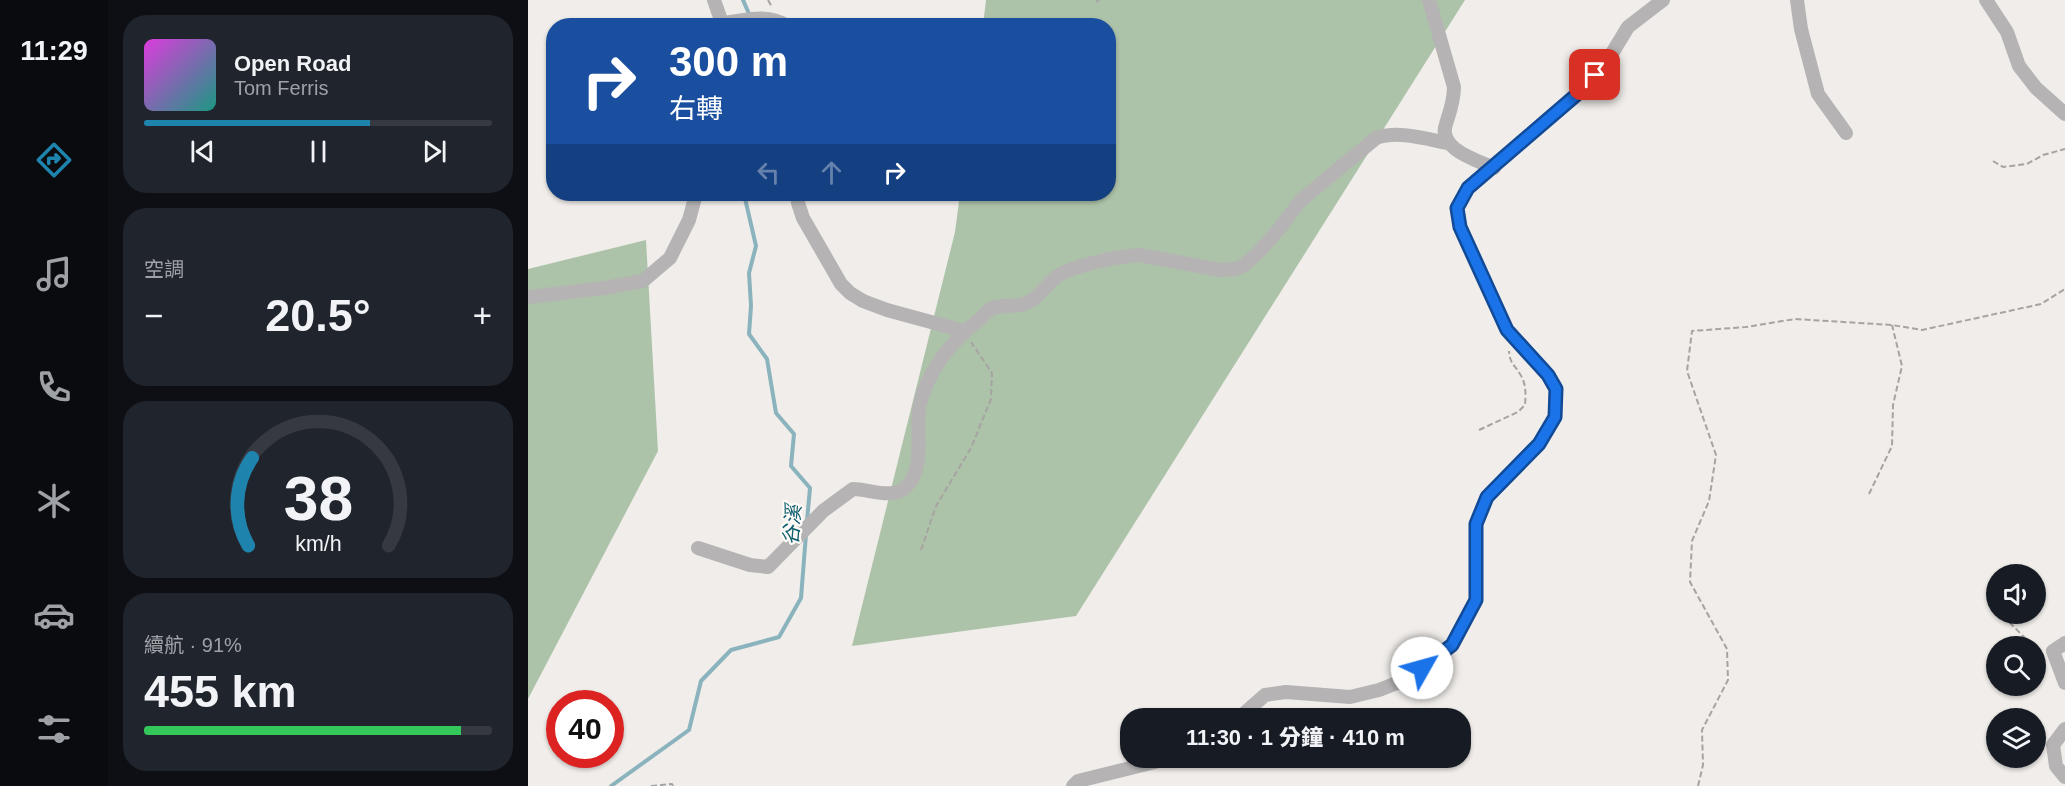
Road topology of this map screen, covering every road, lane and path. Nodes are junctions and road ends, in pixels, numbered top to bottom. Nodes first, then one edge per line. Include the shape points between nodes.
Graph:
1 (714, 0) edge
2 (1428, 0) edge
3 (1663, 0) edge
4 (1797, 0) edge
5 (1986, 0) edge
6 (723, 18) edge
7 (2065, 114) edge
8 (1846, 133) dead end
9 (1448, 143) junction
10 (2065, 149) edge
11 (1994, 161) dead end
12 (1494, 168) junction
13 (694, 201) edge
14 (798, 201) edge
15 (2065, 290) edge
16 (528, 297) edge
17 (1892, 325) junction
18 (964, 331) junction
19 (1509, 351) dead end
20 (1479, 430) dead end
21 (1869, 494) dead end
22 (698, 548) dead end
23 (921, 550) dead end
24 (2011, 624) edge
25 (2023, 636) edge
26 (2065, 643) edge
27 (2065, 683) edge
28 (1250, 708) edge
29 (2065, 729) edge
30 (1131, 768) edge
31 (2065, 777) edge
32 (651, 786) edge
33 (673, 786) edge
34 (1073, 786) edge
35 (1698, 786) edge

1 - 6 street
2 - 9 street via 1454,87 1444,127
3 - 12 street via 1628,27 1608,60 1582,90
4 - 8 street via 1818,94
5 - 7 street via 2007,32 2019,66
9 - 12 street
9 - 18 street via 1395,135 1376,138 1300,201 1243,266 1221,270 1139,255 1125,256 1069,270 1027,303 990,309
10 - 11 path via 2027,164 2003,167
12 - 28 street via 1468,188 1457,208 1460,227 1507,330 1556,389 1555,417 1539,444 1487,497 1476,524 1476,600 1452,645 1407,680 1350,697 1286,692 1265,695
13 - 16 street via 669,258 643,281
14 - 18 street via 803,218 850,293 887,310
15 - 17 path via 2041,304 1922,330
17 - 21 path via 1902,366 1893,405 1892,446
17 - 35 path via 1795,319 1692,331 1687,371 1716,456 1709,501 1692,541 1690,582 1727,649 1728,680 1702,729 1703,765
18 - 22 street via 927,382 919,406 917,459 913,478 905,489 895,493 853,489 823,512 768,567
18 - 23 path via 993,373 991,399 971,448 936,506
19 - 20 path via 1510,361 1521,376 1525,405
24 - 25 path
26 - 27 street via 2053,651
29 - 31 street via 2053,745 2056,766
30 - 34 street via 1078,781
32 - 33 path

